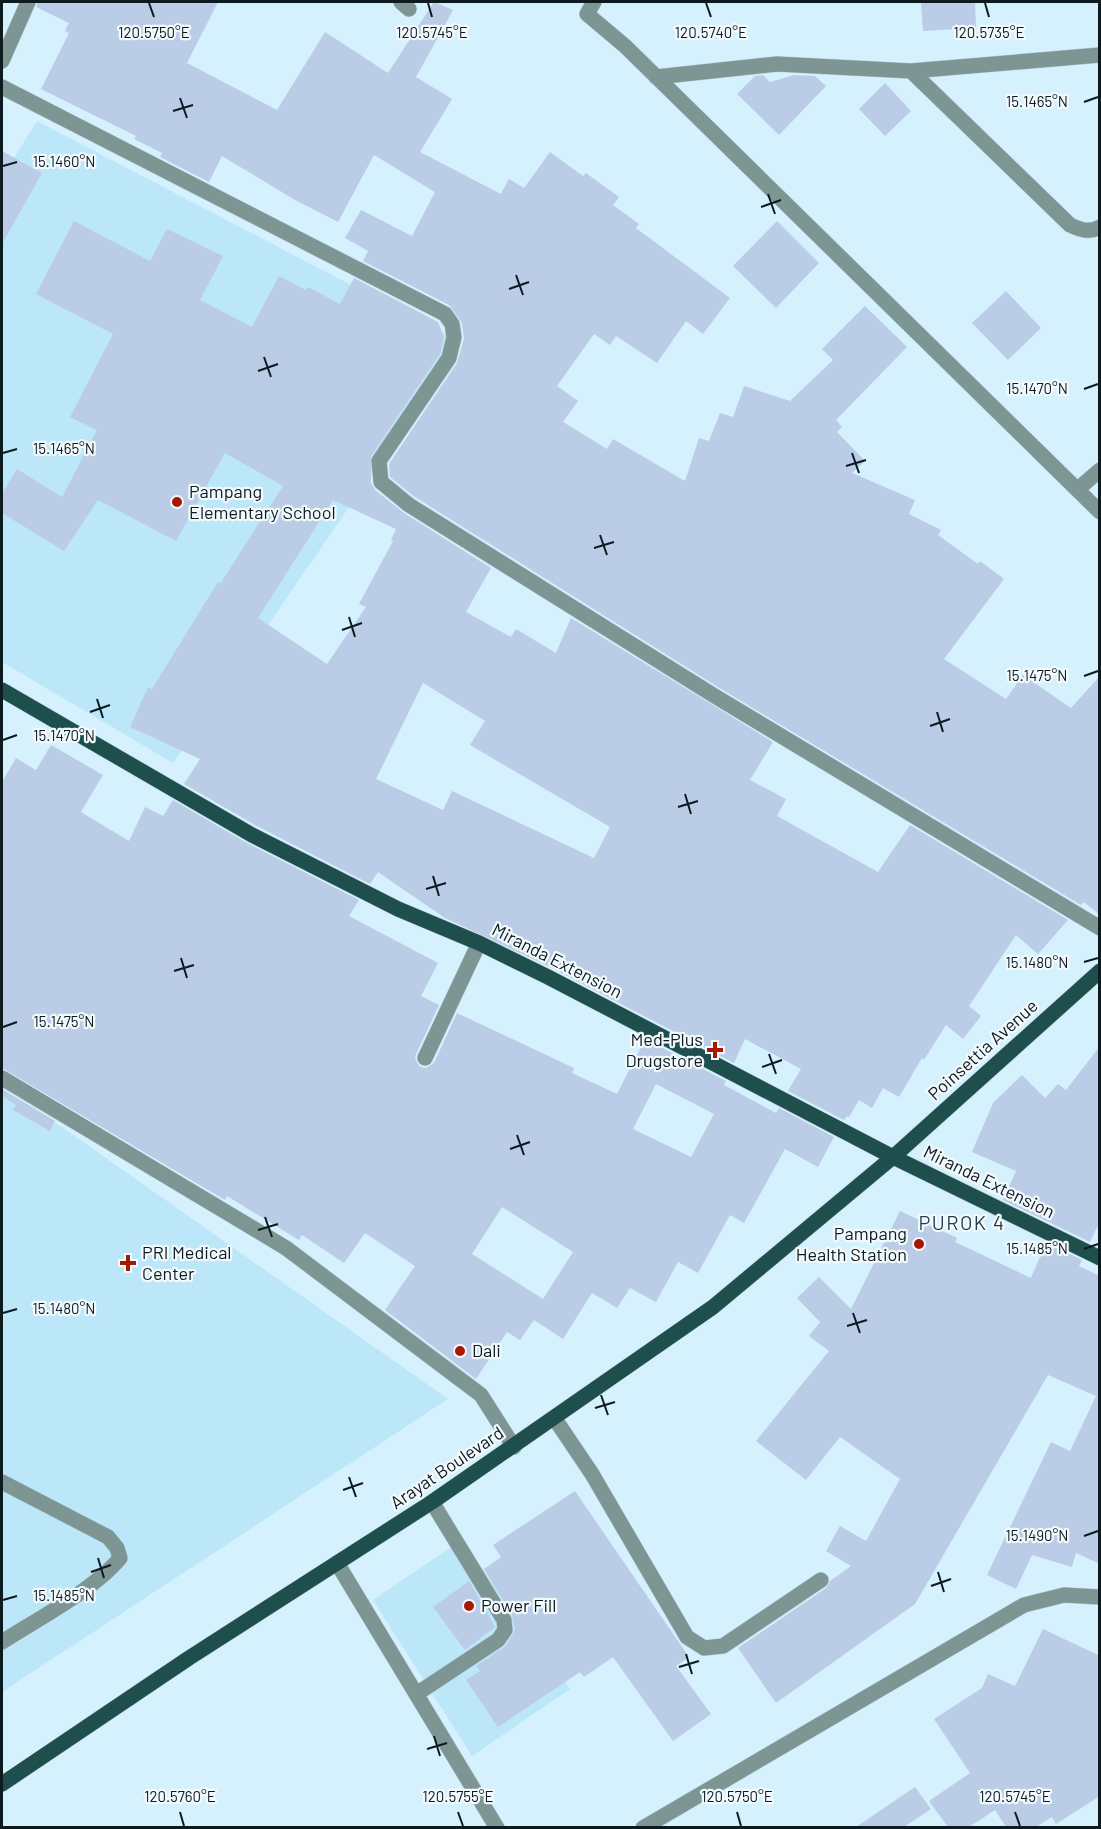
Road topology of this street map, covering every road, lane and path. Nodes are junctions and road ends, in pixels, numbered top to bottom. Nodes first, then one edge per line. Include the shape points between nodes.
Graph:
1 (28, 2) edge
2 (594, 2) edge
3 (1100, 55) edge
4 (2, 61) edge
5 (911, 70) junction
6 (656, 77) junction
7 (2, 87) edge
8 (1100, 227) edge
9 (1100, 470) edge
10 (1078, 489) junction
11 (1100, 512) edge
12 (2, 690) edge
13 (1100, 928) edge
14 (479, 943) junction
15 (1100, 971) edge
16 (425, 1058) dead end
17 (2, 1078) edge
18 (893, 1157) junction
19 (1100, 1258) edge
20 (555, 1419) junction
21 (514, 1447) junction
22 (2, 1482) edge
23 (432, 1502) junction
24 (337, 1563) junction
25 (821, 1580) dead end
26 (1100, 1597) edge
27 (2, 1642) edge
28 (418, 1693) junction
29 (2, 1784) edge
30 (497, 1827) edge
31 (643, 1827) edge

1 - 4 street
2 - 6 street via 587,14
3 - 5 street
5 - 6 street via 777,64
5 - 8 street via 1070,225 1092,231
6 - 10 street
7 - 13 street via 445,314 454,337 449,358 379,461 381,482 409,505 702,688
9 - 10 street
10 - 11 street
12 - 14 main road, Miranda Extension via 252,835 398,909
14 - 16 street
14 - 18 main road, Miranda Extension
15 - 18 main road, Poinsettia Avenue
17 - 21 street via 286,1248 481,1395
18 - 19 main road, Miranda Extension
18 - 20 main road, Arayat Boulevard via 713,1307
20 - 21 main road, Arayat Boulevard
20 - 25 street via 592,1474 687,1637 704,1648 723,1646
21 - 23 main road, Arayat Boulevard
22 - 27 street via 108,1538 120,1558 88,1586
23 - 24 main road, Arayat Boulevard
23 - 28 street via 504,1620 505,1630 498,1640
24 - 28 street
24 - 29 main road, Arayat Boulevard
26 - 31 street via 1064,1595 1024,1605
28 - 30 street

